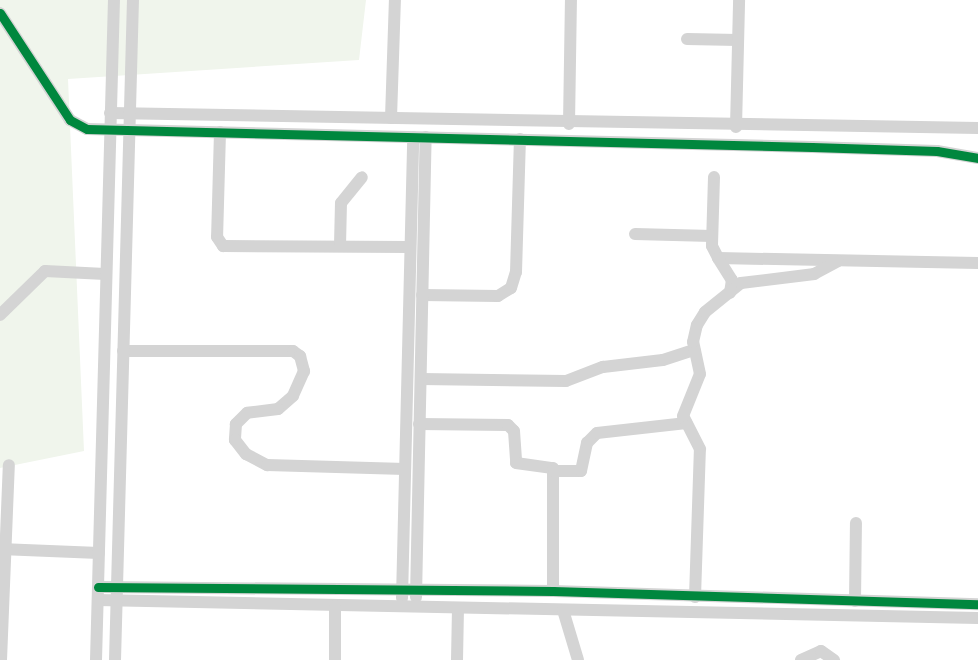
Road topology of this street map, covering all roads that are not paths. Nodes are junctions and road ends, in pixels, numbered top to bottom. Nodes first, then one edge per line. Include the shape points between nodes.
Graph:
1 (114, 0) edge
2 (133, 0) edge
3 (395, 0) edge
4 (571, 0) edge
5 (739, 0) edge
6 (0, 13) edge
7 (687, 39) dead end
8 (738, 40) junction
9 (110, 113) junction
10 (129, 113) junction
11 (209, 115) junction
12 (391, 118) junction
13 (569, 124) junction
14 (721, 126) junction
15 (736, 127) junction
16 (822, 128) junction
17 (978, 128) edge
18 (110, 130) junction
19 (129, 130) junction
20 (215, 132) junction
21 (419, 137) junction
22 (520, 139) junction
23 (716, 144) junction
24 (812, 147) junction
25 (978, 158) edge
26 (362, 177) dead end
27 (714, 177) dead end
28 (418, 201) junction
29 (635, 234) dead end
30 (712, 236) junction
31 (340, 246) junction
32 (410, 247) junction
33 (718, 258) junction
34 (838, 261) junction
35 (978, 263) edge
36 (106, 274) junction
37 (730, 293) junction
38 (422, 295) junction
39 (0, 315) edge
40 (694, 350) junction
41 (123, 351) junction
42 (421, 379) junction
43 (419, 424) junction
44 (686, 424) junction
45 (9, 465) dead end
46 (405, 469) junction
47 (554, 471) junction
48 (404, 501) junction
49 (418, 506) junction
50 (856, 523) dead end
51 (3, 549) edge
52 (99, 553) junction
53 (402, 590) junction
54 (416, 590) junction
55 (552, 591) junction
56 (98, 594) junction
57 (117, 594) junction
58 (695, 597) junction
59 (855, 601) junction
60 (978, 604) edge
61 (335, 606) junction
62 (401, 607) junction
63 (415, 608) junction
64 (458, 608) junction
65 (563, 610) junction
66 (978, 618) edge
67 (1, 660) edge
68 (96, 660) edge
69 (115, 660) edge
70 (335, 660) edge
71 (457, 660) edge
72 (578, 660) edge
73 (801, 660) edge
74 (834, 660) edge

1 - 9 street
2 - 10 street
3 - 12 street
4 - 13 street
5 - 8 street
6 - 18 street via 70,120 81,128
7 - 8 street
8 - 15 street
9 - 10 street
9 - 18 street
10 - 11 street
10 - 19 street
11 - 12 street
11 - 20 street
12 - 13 street
13 - 14 street
14 - 15 street
14 - 23 street
15 - 16 street
16 - 17 street
16 - 24 street
18 - 19 street
18 - 36 street
19 - 20 street
19 - 41 street
20 - 21 street
20 - 31 street via 220,244 289,249
21 - 22 street
21 - 28 street
22 - 23 street
22 - 38 street via 516,272 511,288 498,296
23 - 24 street
24 - 25 street via 937,151
26 - 31 street via 341,203
27 - 30 street
28 - 32 street
28 - 38 street
29 - 30 street
30 - 33 street
31 - 32 street
32 - 46 street
33 - 34 street
33 - 37 street via 729,272
34 - 35 street
34 - 37 street via 814,274 748,281
36 - 39 street via 46,271
36 - 52 street
37 - 40 street via 702,316 694,334
38 - 42 street
40 - 42 street via 663,360 603,367 566,381
40 - 44 street via 700,374 683,411
41 - 46 street via 293,351 300,356 304,371 293,396 278,409 247,413 236,424 235,440 246,454 267,466
41 - 57 street
42 - 43 street
43 - 47 street via 508,425 514,432 516,463 548,464
43 - 49 street
44 - 47 street via 597,433 587,443 581,471
44 - 58 street via 698,441 700,458
45 - 51 street
46 - 48 street
47 - 55 street
48 - 49 street
48 - 53 street
49 - 54 street
50 - 59 street
51 - 52 street
51 - 67 street
52 - 56 street
53 - 54 street
53 - 57 street
53 - 62 street
54 - 55 street
54 - 63 street
55 - 58 street
56 - 57 street
56 - 68 street
57 - 61 street
57 - 69 street
58 - 59 street
59 - 60 street
61 - 62 street
61 - 70 street
62 - 63 street
63 - 64 street
64 - 65 street
64 - 71 street
65 - 66 street
65 - 72 street
73 - 74 street via 821,651

